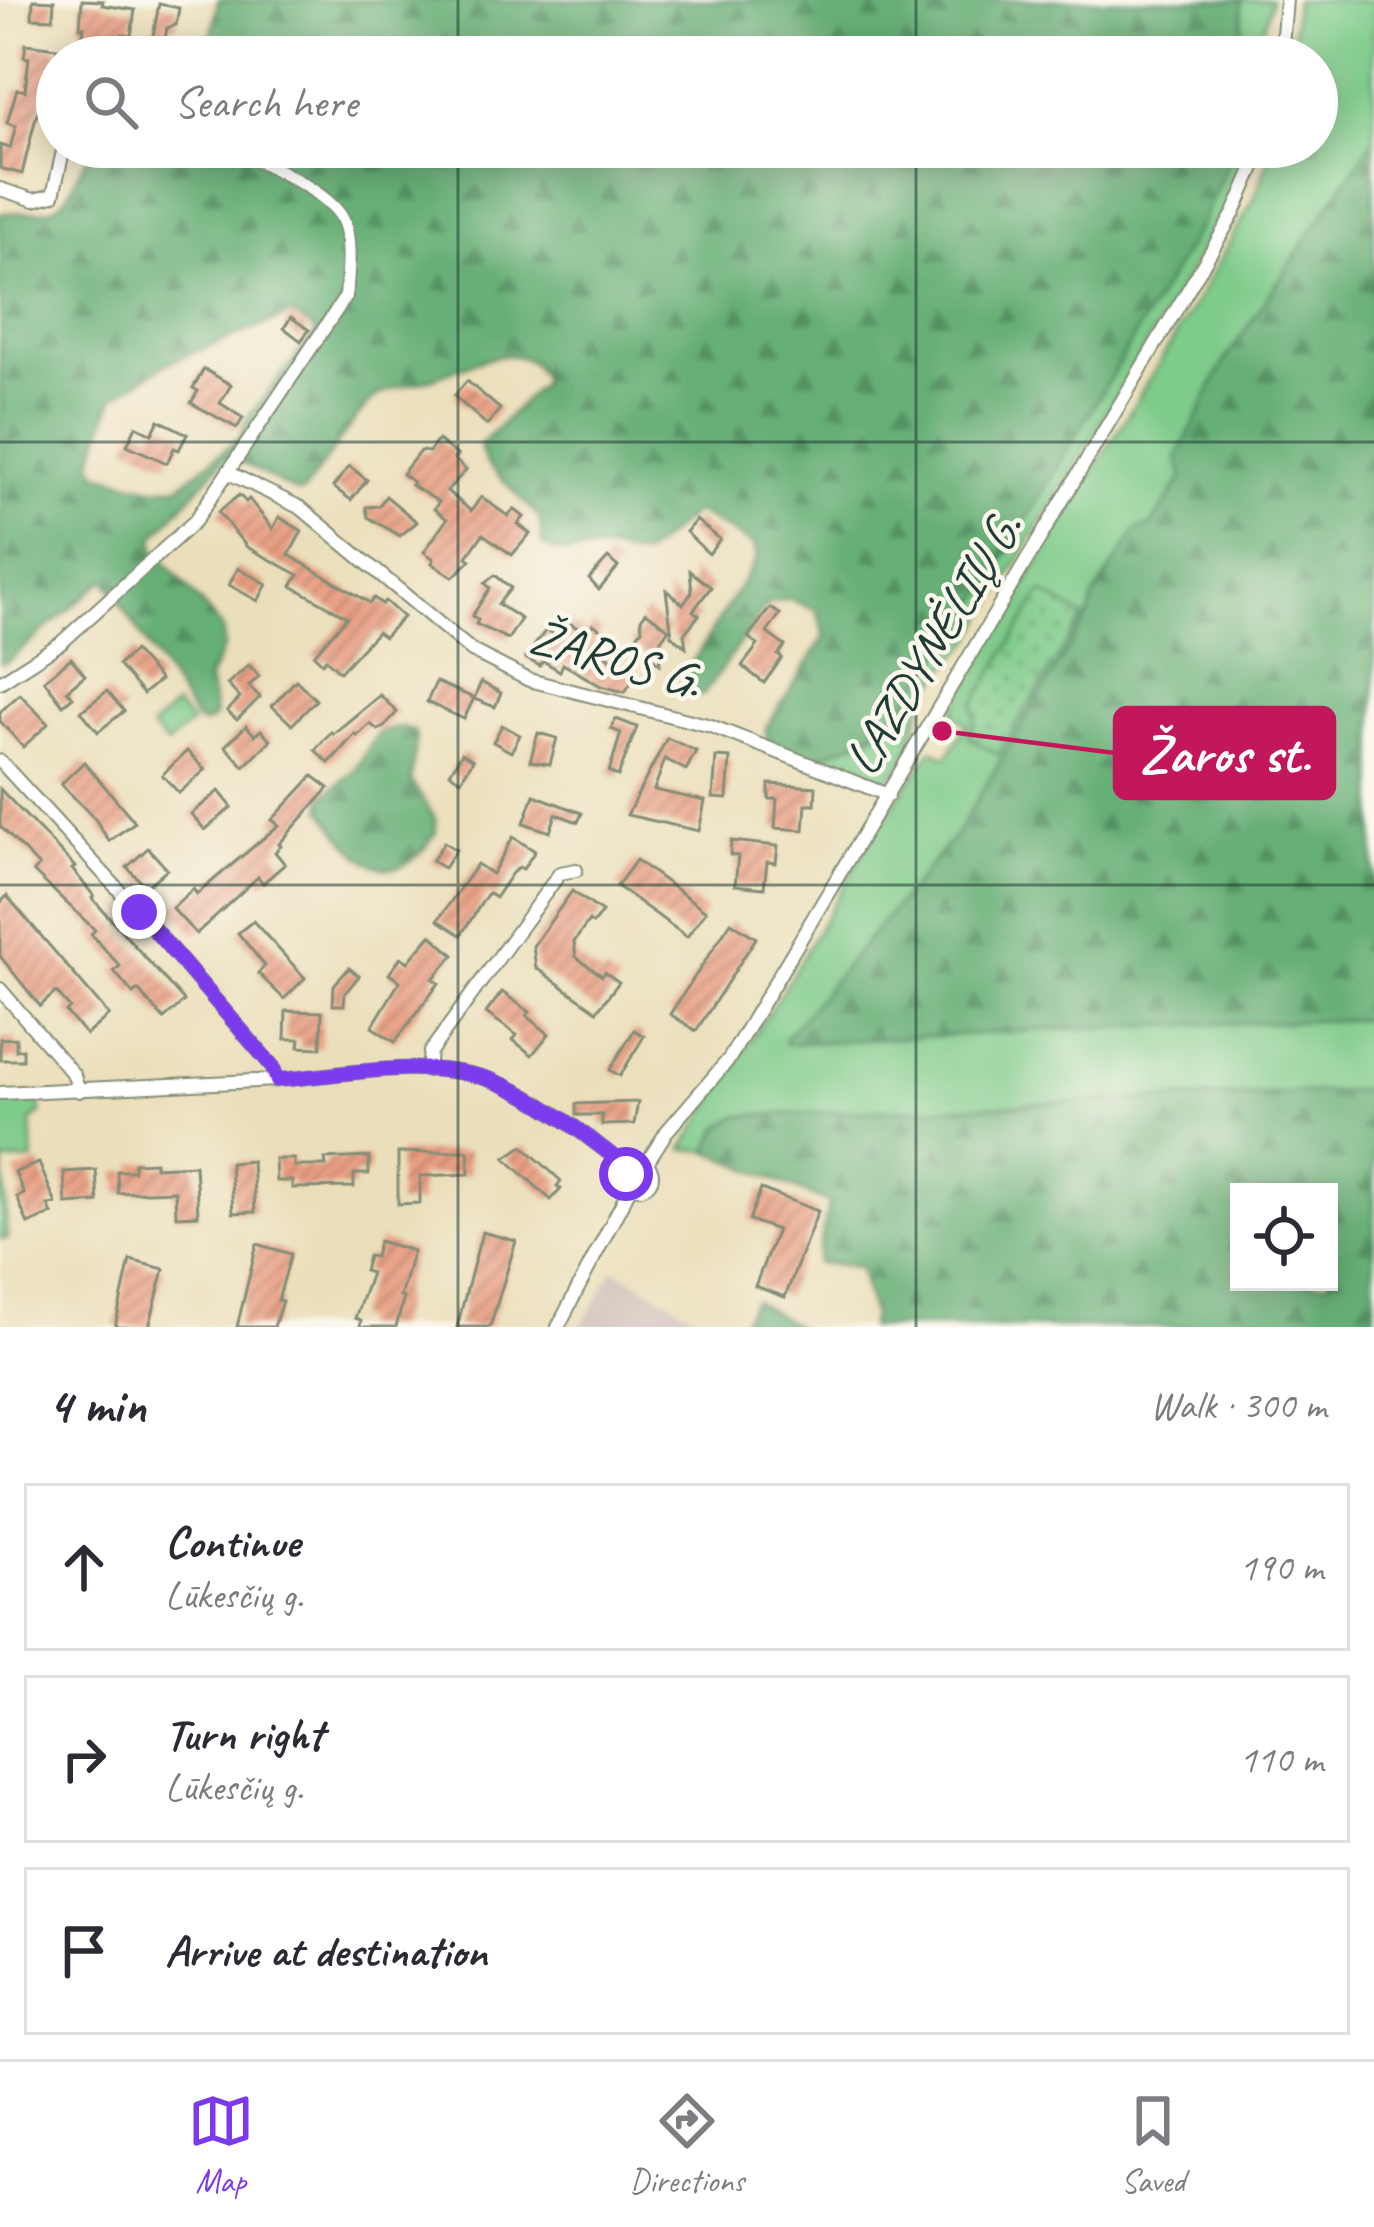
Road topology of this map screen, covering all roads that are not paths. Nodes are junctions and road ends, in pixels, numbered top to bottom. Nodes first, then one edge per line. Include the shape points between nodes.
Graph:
1 (1286, 0) edge
2 (1283, 36) edge
3 (59, 168) edge
4 (268, 168) edge
5 (1254, 168) edge
6 (0, 188) edge
7 (229, 473) junction
8 (0, 682) edge
9 (0, 761) edge
10 (888, 795) junction
11 (576, 870) dead end
12 (0, 989) edge
13 (428, 1070) junction
14 (277, 1080) junction
15 (79, 1091) junction
16 (0, 1093) edge
17 (646, 1164) junction
18 (628, 1168) junction
19 (632, 1186) junction
20 (558, 1327) edge

1 - 2 street
3 - 6 street via 53,195 34,200
4 - 7 street via 332,206 345,226 346,296
5 - 10 street, LAZDYNĖLIŲ G.
7 - 8 street via 195,521 61,644
7 - 10 street, ŽAROS G. via 301,508 502,668 711,726
9 - 14 street via 169,946
10 - 17 street, LAZDYNĖLIŲ G. via 730,1059
11 - 13 street via 560,873 430,1052
12 - 15 street
13 - 14 street
13 - 18 street via 512,1089
14 - 15 street
15 - 16 street
17 - 18 street
17 - 19 street via 651,1180
18 - 19 street
19 - 20 street

